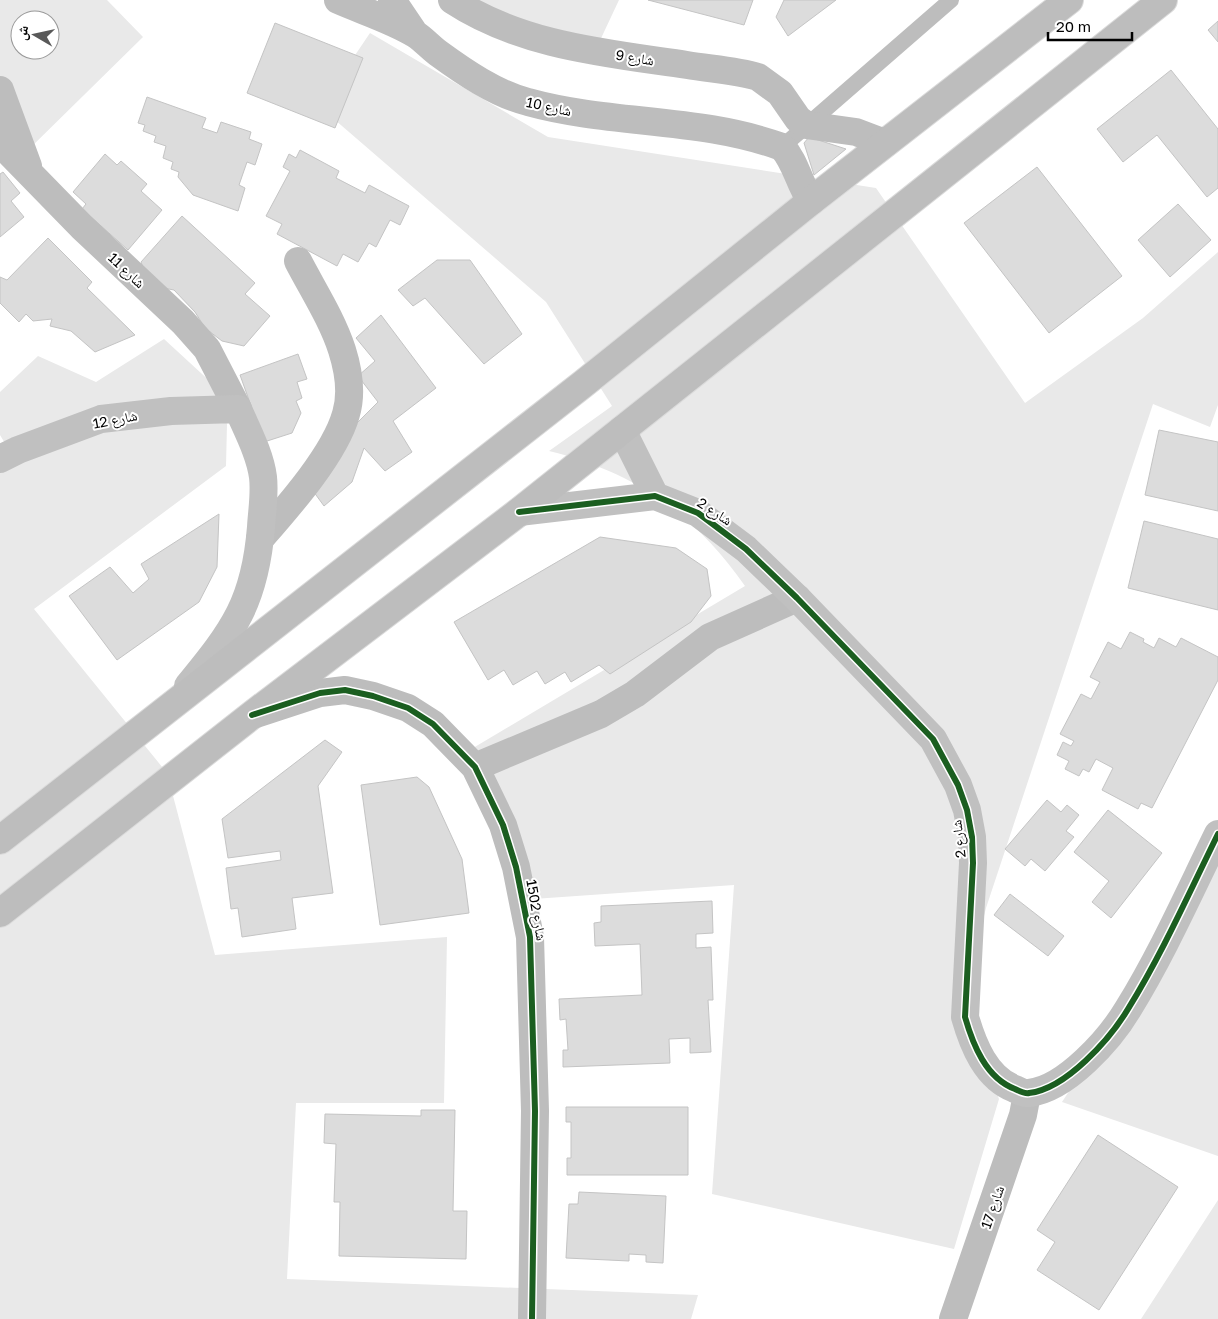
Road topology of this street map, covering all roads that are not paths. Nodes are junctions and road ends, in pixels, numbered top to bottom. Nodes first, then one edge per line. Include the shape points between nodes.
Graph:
1 (338, 0) edge
2 (392, 0) edge
3 (452, 0) edge
4 (951, 0) edge
5 (1069, 0) edge
6 (1163, 0) edge
7 (415, 34) junction
8 (0, 90) edge
9 (806, 124) junction
10 (0, 143) edge
11 (885, 143) junction
12 (782, 147) junction
13 (32, 178) junction
14 (811, 201) junction
15 (298, 261) dead end
16 (238, 409) junction
17 (622, 430) junction
18 (0, 460) edge
19 (655, 496) junction
20 (519, 512) junction
21 (260, 539) junction
22 (796, 598) junction
23 (178, 699) junction
24 (252, 715) junction
25 (475, 767) junction
26 (1218, 834) edge
27 (0, 840) edge
28 (0, 913) edge
29 (1027, 1094) junction
30 (532, 1319) edge
31 (953, 1319) edge

1 - 7 main road, شارع 10
2 - 7 main road
3 - 9 main road, شارع 9 via 495,24 548,42 758,77 780,93 798,119
4 - 9 lane
5 - 11 main road
6 - 17 main road
7 - 12 main road, شارع 10 via 473,76 527,102 566,111 713,128
8 - 13 main road
9 - 11 main road via 856,132
9 - 12 lane
10 - 13 main road, شارع 11
11 - 14 main road
12 - 14 main road
13 - 16 main road, شارع 11 via 207,349
14 - 23 main road via 575,390
15 - 21 main road via 341,349 347,371 347,413 338,434 298,496
16 - 18 street, شارع 12 via 171,411 102,419 18,450
16 - 21 street via 263,476
17 - 19 street
17 - 20 main road
19 - 20 street, شارع 2
19 - 22 street, شارع 2 via 679,504 713,523 746,549
20 - 24 main road
21 - 23 street via 247,601 225,641
22 - 25 main road via 710,637 635,694 601,714
22 - 29 street, شارع 2 via 933,739 951,770 967,810 972,838 965,1018 970,1037 992,1074 1005,1085
23 - 27 main road
24 - 25 main road, شارع 1502 via 320,693 345,690 374,696 408,708 433,724
24 - 28 main road
25 - 30 main road, شارع 1502 via 503,825 520,883 530,937 535,1111
26 - 29 street via 1128,1010 1103,1043 1080,1065 1052,1085
29 - 31 main road, شارع 17 via 1024,1115

